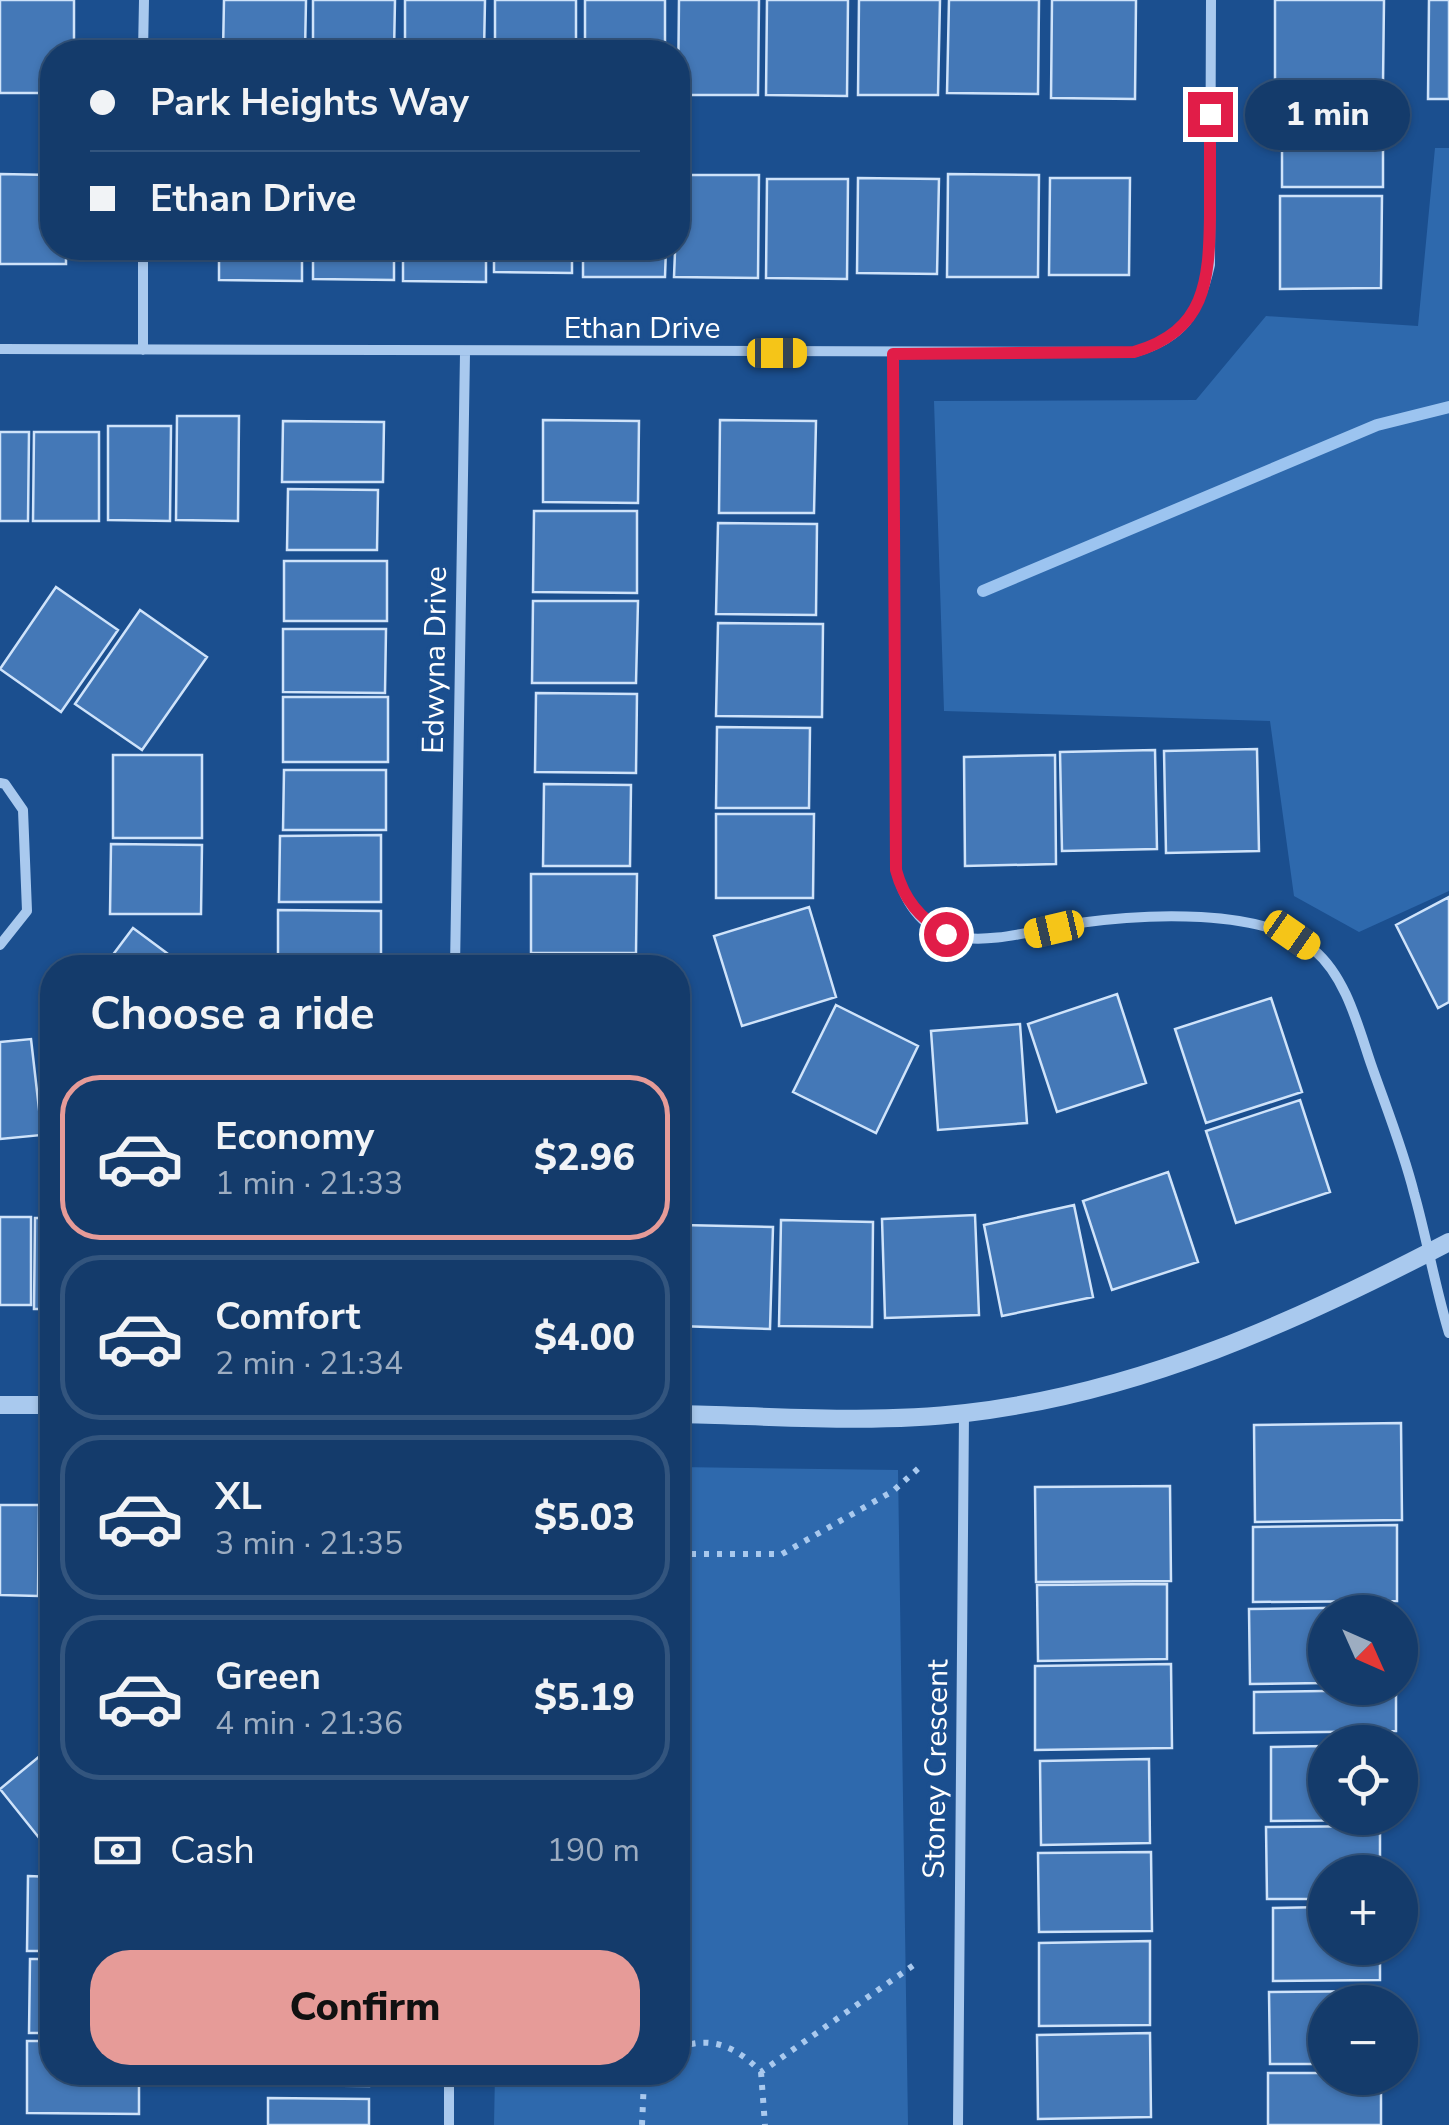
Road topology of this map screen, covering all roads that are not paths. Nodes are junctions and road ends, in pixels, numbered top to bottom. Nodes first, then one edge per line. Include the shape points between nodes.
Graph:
1 (144, 0) edge
2 (1210, 0) edge
3 (144, 40) edge
4 (143, 260) edge
5 (0, 349) edge
6 (143, 350) junction
7 (464, 352) junction
8 (893, 354) junction
9 (0, 783) edge
10 (0, 946) edge
11 (455, 955) edge
12 (1449, 1242) edge
13 (1430, 1252) junction
14 (1449, 1333) edge
15 (0, 1405) edge
16 (40, 1405) edge
17 (964, 1413) junction
18 (690, 1414) edge
19 (449, 2085) edge
20 (449, 2125) edge
21 (958, 2125) edge

1 - 3 street
2 - 8 street, Ethan Drive via 1210,265 1194,312 1178,331 1134,352
4 - 6 street
5 - 6 street, Ethan Drive
6 - 7 street, Ethan Drive
7 - 8 street, Ethan Drive
7 - 11 street, Edwyna Drive
8 - 13 street via 896,870 902,892 930,924 965,939 1009,938 1077,923 1217,918 1262,924 1317,952 1342,987 1408,1168
9 - 10 street via 23,810 27,911
12 - 13 street
13 - 14 street
13 - 17 street via 1232,1346 1121,1382
15 - 16 street
17 - 18 street
17 - 21 street, Stoney Crescent
19 - 20 street

